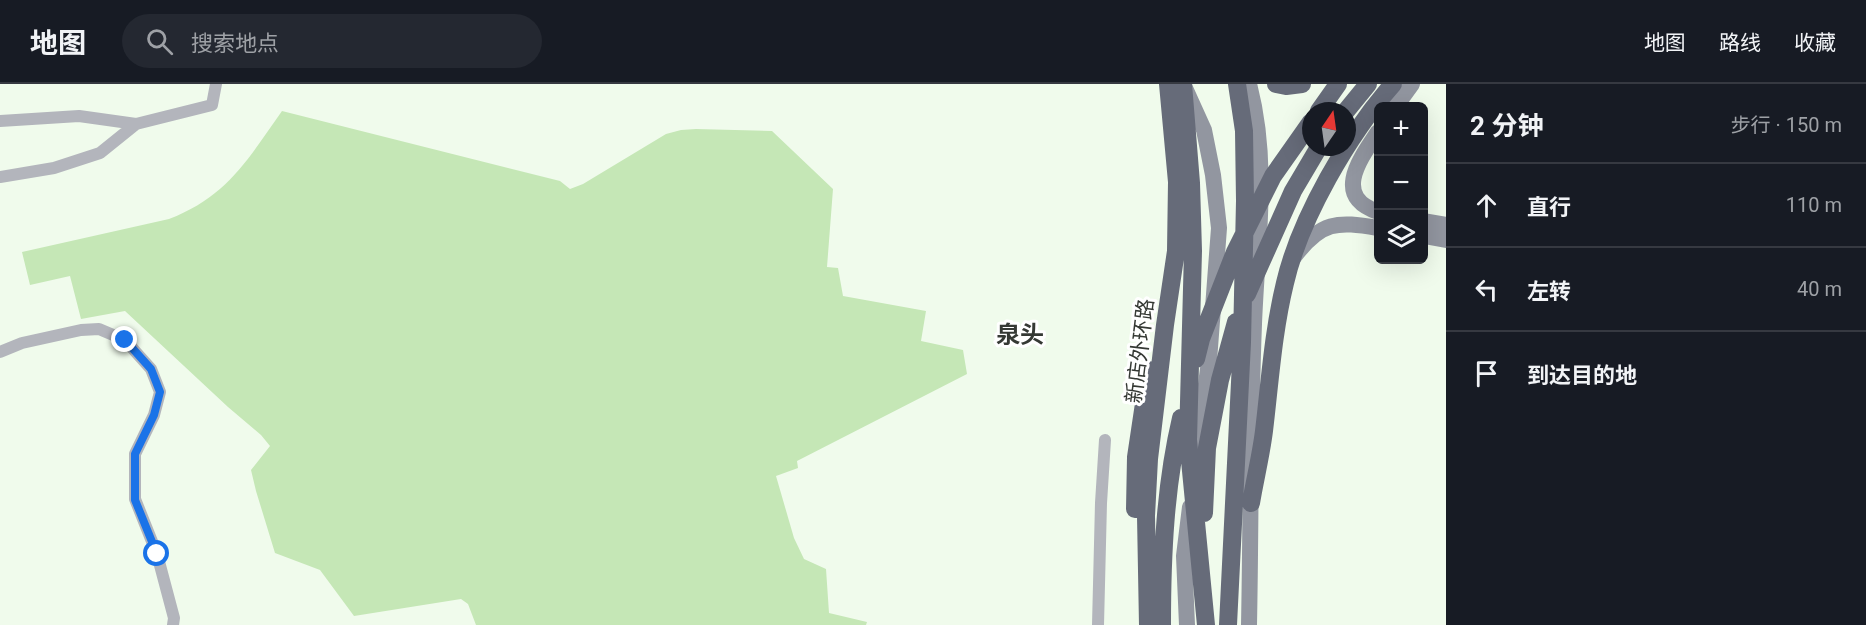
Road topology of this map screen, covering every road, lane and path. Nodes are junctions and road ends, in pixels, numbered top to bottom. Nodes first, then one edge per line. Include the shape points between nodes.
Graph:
1 (216, 84) edge
2 (1168, 84) edge
3 (1178, 84) edge
4 (1183, 84) edge
5 (1237, 84) edge
6 (1249, 84) edge
7 (1276, 84) edge
8 (1302, 84) edge
9 (1338, 84) edge
10 (1368, 84) edge
11 (1393, 84) edge
12 (1412, 84) edge
13 (1325, 102) edge
14 (1353, 102) edge
15 (1388, 102) edge
16 (1389, 102) edge
17 (1374, 120) edge
18 (0, 121) edge
19 (136, 124) junction
20 (1302, 135) edge
21 (1374, 138) edge
22 (1314, 156) edge
23 (0, 177) edge
24 (1374, 210) edge
25 (1428, 222) edge
26 (1446, 225) edge
27 (1374, 227) edge
28 (1428, 237) edge
29 (1446, 240) edge
30 (1292, 260) junction
31 (1164, 295) joint
32 (0, 352) edge
33 (1105, 440) dead end
34 (1243, 503) junction
35 (1206, 619) edge
36 (173, 625) edge
37 (1098, 625) edge
38 (1142, 625) edge
39 (1148, 625) edge
40 (1161, 625) edge
41 (1187, 625) edge
42 (1228, 625) edge
43 (1249, 625) edge

1 - 19 street via 212,105
2 - 39 highway, 新店外环路 via 1177,182 1176,251 1149,459
3 - 31 main road via 1196,155
4 - 35 highway via 1193,240 1188,440
4 - 41 main road via 1204,130 1219,228 1209,361 1184,556
5 - 34 highway via 1245,167
6 - 34 main road via 1262,177
7 - 8 highway
9 - 13 highway
10 - 14 highway
11 - 15 highway
12 - 16 main road
17 - 30 highway via 1336,165
18 - 19 street via 79,116
19 - 23 street via 100,153 54,168
20 - 40 highway via 1273,176 1235,252 1201,339 1173,451 1162,543
21 - 24 main road via 1358,162 1353,183 1358,201
22 - 35 highway via 1293,191 1237,317 1220,380 1207,448
25 - 26 main road
27 - 30 main road via 1331,225 1313,236
28 - 29 main road
30 - 34 highway via 1275,329 1264,432
31 - 38 highway via 1136,457 1134,502
32 - 36 street via 22,343 99,329 125,340 151,369 160,392 154,415 135,454 135,500 157,554
33 - 37 street
34 - 42 highway
34 - 43 main road

